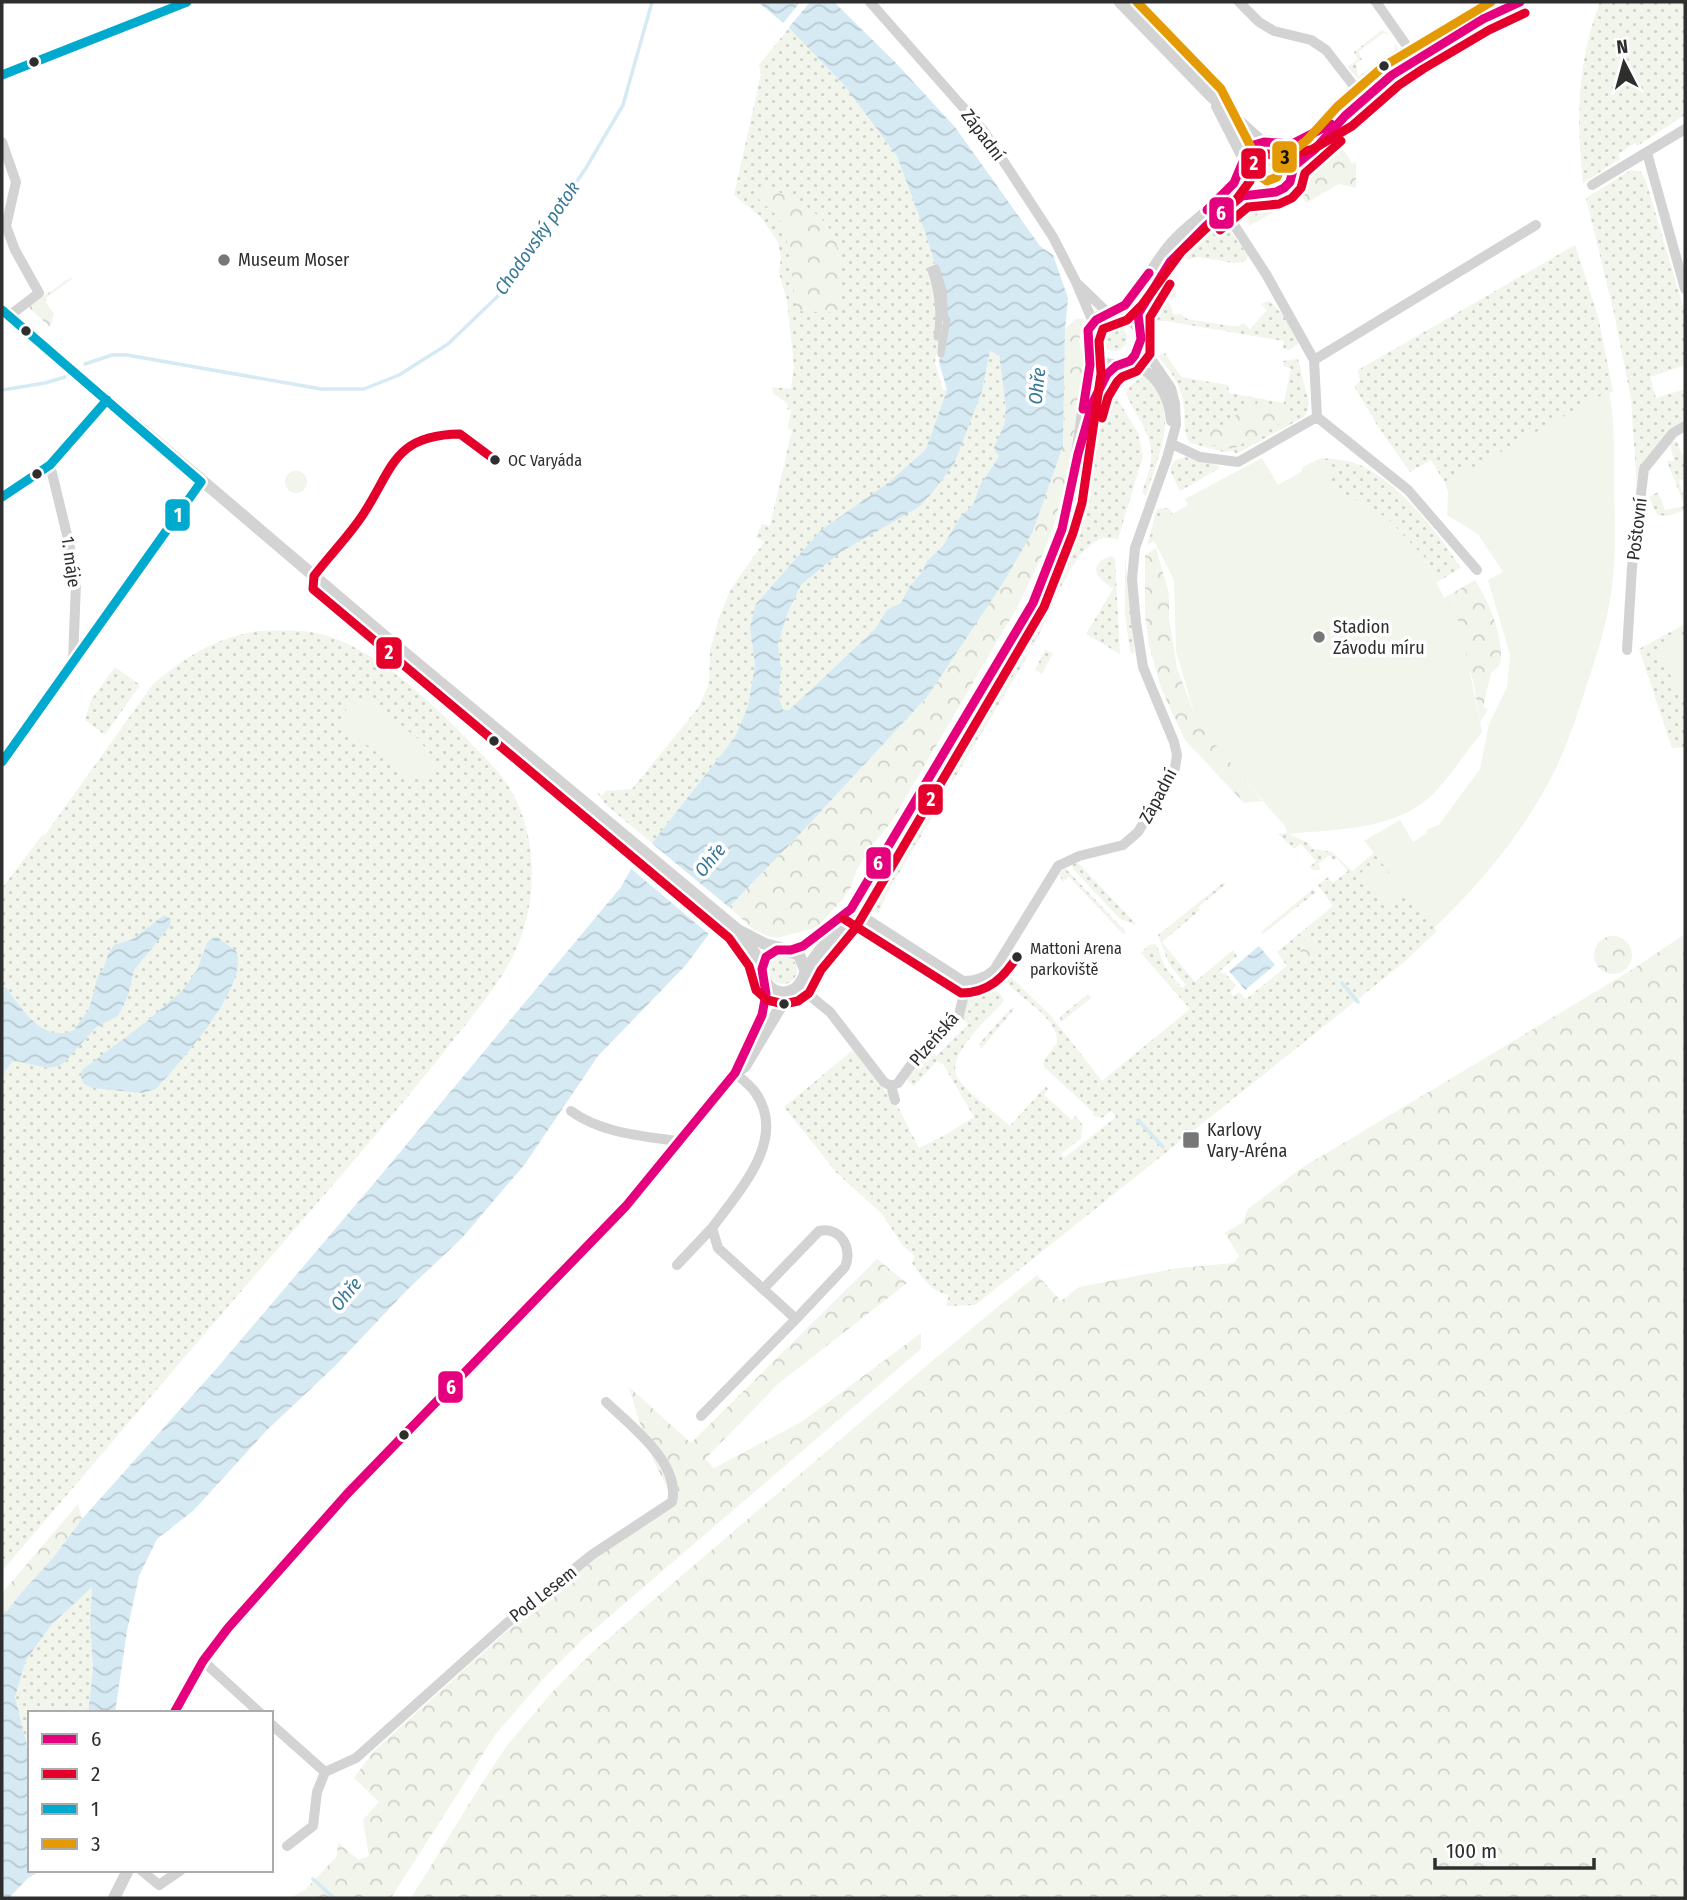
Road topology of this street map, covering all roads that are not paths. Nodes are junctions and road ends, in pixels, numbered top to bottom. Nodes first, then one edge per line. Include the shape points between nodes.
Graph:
1 (187, 2) edge
2 (870, 2) edge
3 (1120, 2) edge
4 (1239, 2) edge
5 (1376, 2) edge
6 (1520, 2) edge
7 (1416, 59) junction
8 (2, 75) edge
9 (1211, 96) junction
10 (1364, 99) junction
11 (1345, 116) junction
12 (1685, 129) edge
13 (1262, 142) junction
14 (3, 145) edge
15 (1282, 145) junction
16 (1647, 153) junction
17 (1243, 163) junction
18 (1294, 166) junction
19 (1592, 185) dead end
20 (1260, 193) junction
21 (1225, 211) junction
22 (1536, 225) dead end
23 (1076, 282) junction
24 (1685, 289) edge
25 (943, 290) joint
26 (1112, 312) junction
27 (5, 313) edge
28 (1093, 322) junction
29 (1139, 333) junction
30 (1089, 348) junction
31 (1314, 360) junction
32 (1121, 364) junction
33 (107, 400) junction
34 (1317, 416) junction
35 (1685, 426) edge
36 (1172, 443) junction
37 (1078, 454) junction
38 (50, 465) junction
39 (201, 481) junction
40 (2, 497) edge
41 (1477, 570) dead end
42 (1627, 650) dead end
43 (73, 662) junction
44 (4, 753) edge
45 (851, 909) junction
46 (738, 930) junction
47 (787, 949) junction
48 (806, 972) junction
49 (763, 975) junction
50 (962, 981) junction
51 (794, 989) junction
52 (735, 1073) junction
53 (891, 1086) junction
54 (895, 1100) dead end
55 (570, 1111) dead end
56 (678, 1141) junction
57 (712, 1228) junction
58 (677, 1265) dead end
59 (764, 1288) junction
60 (796, 1318) junction
61 (606, 1402) dead end
62 (701, 1416) dead end
63 (203, 1661) junction
64 (175, 1711) edge
65 (258, 1711) edge
66 (273, 1726) edge
67 (325, 1772) junction
68 (287, 1846) dead end
69 (127, 1872) edge
70 (143, 1872) edge
71 (178, 1872) edge
72 (114, 1898) edge

1 - 8 street
2 - 23 street, Západní via 983,130 1053,237
3 - 9 street
4 - 10 street via 1274,31 1311,40 1326,50
5 - 7 street
6 - 7 street
7 - 10 street
9 - 13 street
9 - 17 street
10 - 11 street
11 - 15 street via 1307,138
11 - 18 street
12 - 16 street
13 - 15 street
13 - 17 street via 1254,145
14 - 27 street via 16,183 6,226 39,293
15 - 18 street
16 - 19 street
16 - 24 street
17 - 20 street via 1246,183
17 - 26 street via 1227,192 1172,244 1133,297
18 - 20 street via 1284,188
20 - 21 street via 1242,196
21 - 29 street via 1170,262 1138,314
21 - 31 street
22 - 31 street
23 - 26 street, Západní
23 - 28 street, Západní
25 - 25 street via 936,268 931,270 938,292 939,354 947,320
26 - 28 street
26 - 29 street, Západní via 1129,317
27 - 33 street
28 - 30 street
29 - 32 street via 1135,355
29 - 36 street, Západní via 1174,396
30 - 32 street, Západní via 1101,362
30 - 37 street
31 - 34 street
32 - 36 street, Západní via 1144,370 1163,390
32 - 37 street via 1107,374 1093,401
33 - 38 street
33 - 39 street
34 - 36 street via 1238,462 1200,457
34 - 41 street via 1408,490
35 - 42 street, Poštovní via 1673,433 1644,470
36 - 50 street, Západní via 1135,548 1132,579 1143,667 1177,749 1175,768 1130,840 1063,862 1049,877 994,970 974,981
37 - 45 street via 1062,529 1033,603
38 - 40 street
38 - 43 street, 1. máje via 76,583
39 - 43 street
39 - 46 street
43 - 44 street
45 - 47 street via 808,943
45 - 48 street
45 - 50 street
46 - 47 street
46 - 49 street via 758,958
47 - 48 street via 801,958
47 - 49 street via 769,954
48 - 51 street
49 - 51 street via 775,990
49 - 52 street via 762,1015
50 - 53 street, Plzeňská via 959,1015
51 - 52 street via 745,1066
51 - 53 street via 830,1012
52 - 56 street
52 - 57 street via 758,1098 766,1121 764,1145
53 - 54 street
55 - 56 street via 617,1132
56 - 63 street via 626,1206 348,1494
57 - 58 street
57 - 59 street via 718,1248
59 - 60 street
59 - 60 street via 819,1231 838,1234 848,1250 845,1267
60 - 62 street
61 - 67 street, Pod Lesem via 653,1446 671,1480 672,1502 593,1555 507,1623 356,1758
63 - 64 street
63 - 65 street
66 - 67 street
67 - 68 street via 313,1826
69 - 72 street
70 - 71 street via 159,1885

